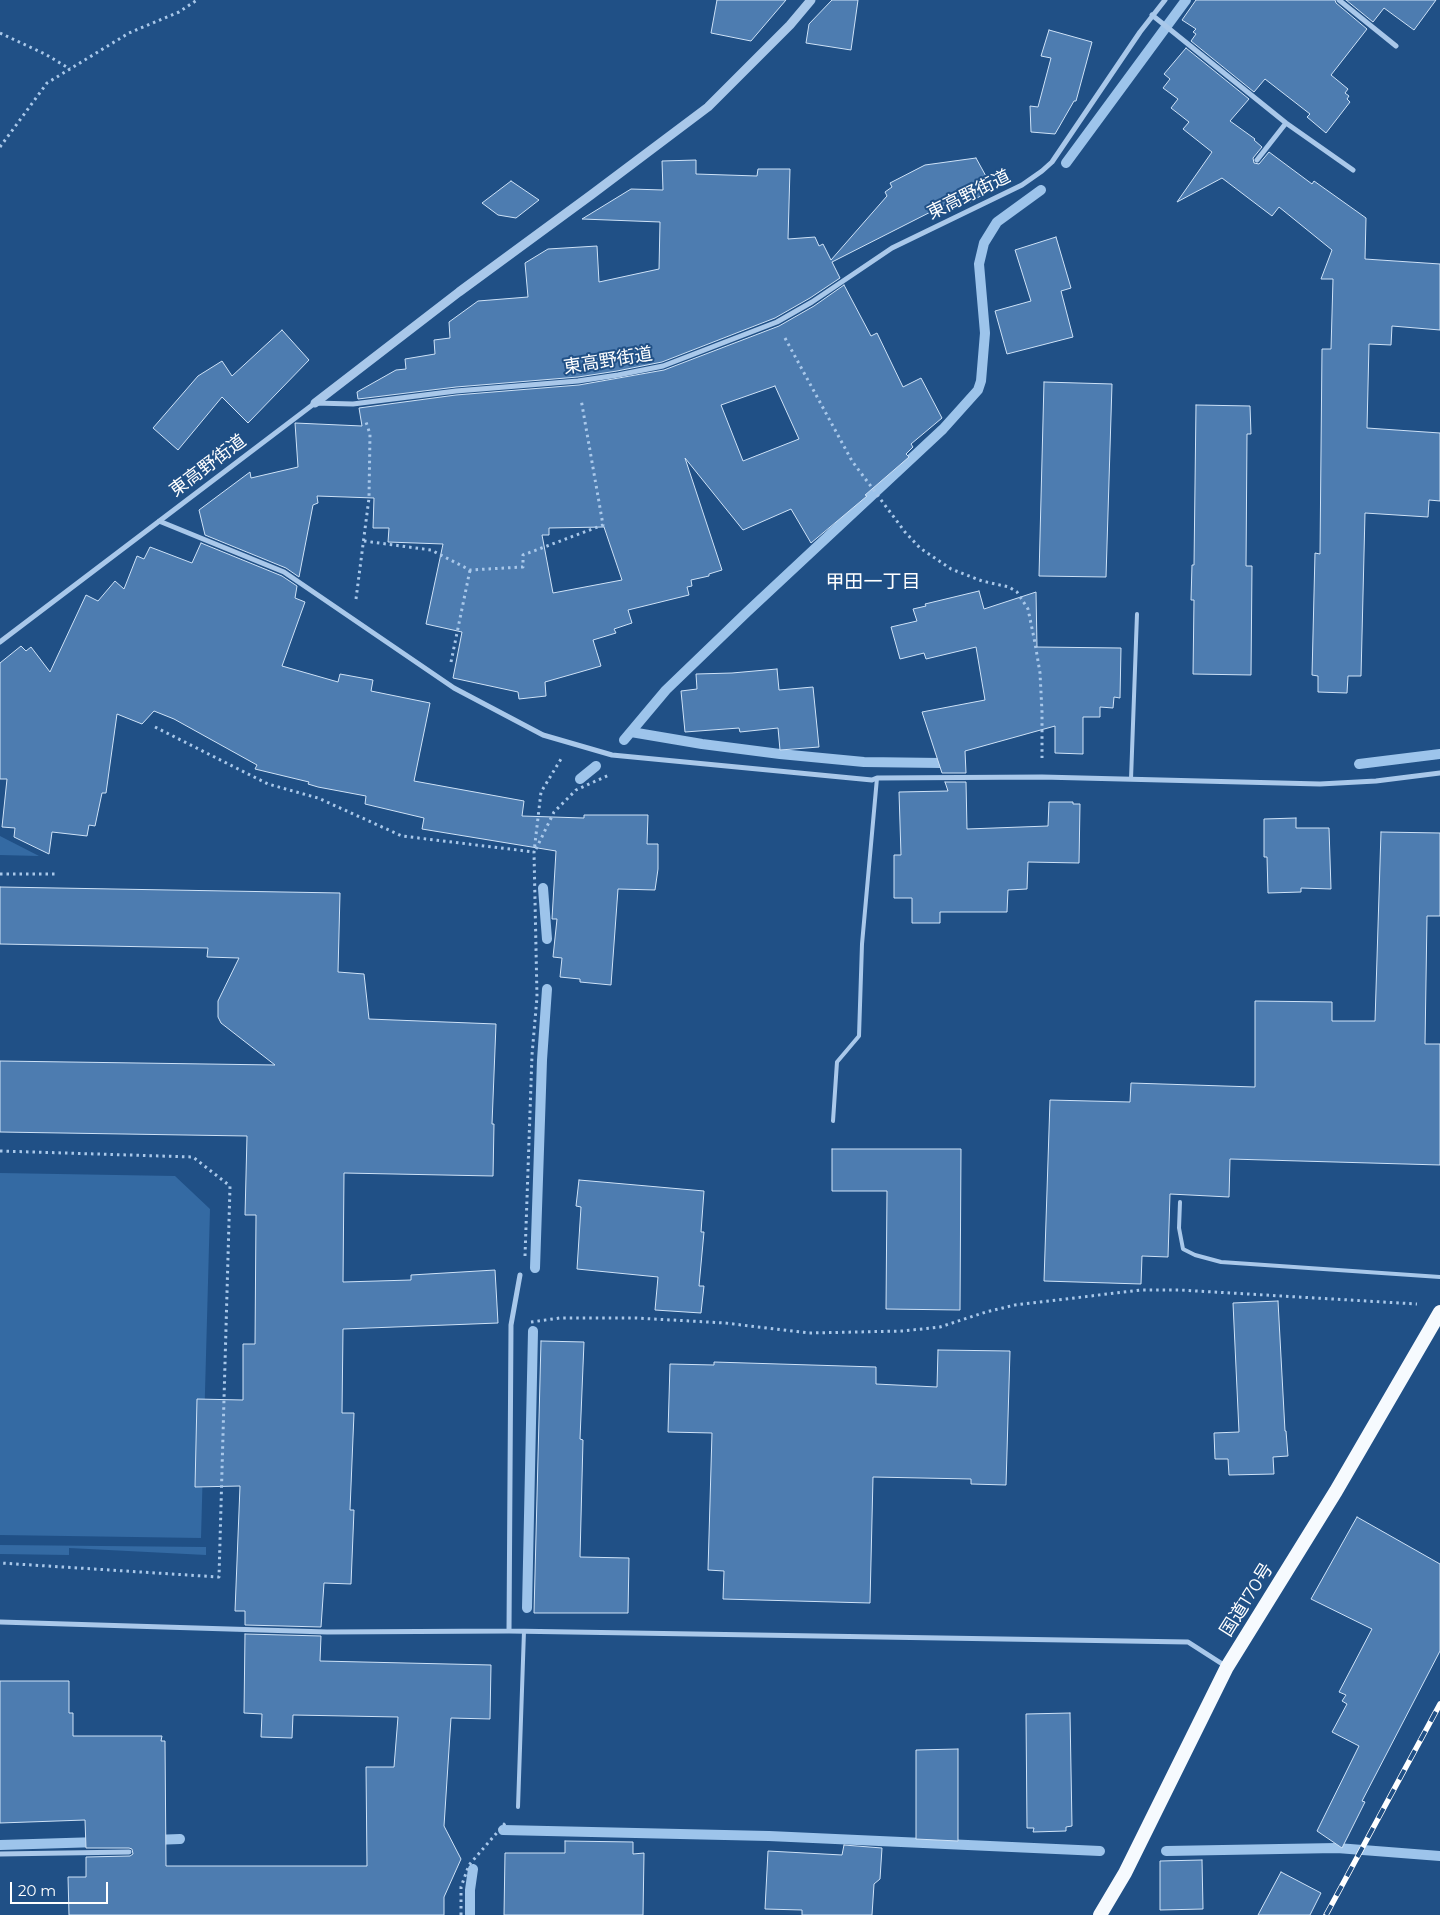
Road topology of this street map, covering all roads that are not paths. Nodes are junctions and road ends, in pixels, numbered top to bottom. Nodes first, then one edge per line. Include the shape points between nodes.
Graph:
1 (811, 0) edge
2 (1165, 0) edge
3 (1339, 0) edge
4 (1152, 15) junction
5 (1396, 46) dead end
6 (1286, 122) junction
7 (1256, 160) dead end
8 (1353, 170) dead end
9 (315, 403) junction
10 (159, 521) junction
11 (1137, 614) dead end
12 (0, 642) edge
13 (1440, 773) edge
14 (877, 778) junction
15 (1131, 779) junction
16 (833, 1120) dead end
17 (1180, 1202) dead end
18 (520, 1275) road end
19 (1440, 1277) edge
20 (1440, 1312) edge
21 (0, 1622) edge
22 (509, 1631) junction
23 (524, 1631) junction
24 (1227, 1667) junction
25 (518, 1807) road end
26 (129, 1852) dead end
27 (0, 1854) edge
28 (1100, 1915) edge

1 - 9 street via 708,107
2 - 4 street, 東高野街道
3 - 5 street
4 - 6 street
4 - 9 street, 東高野街道 via 1052,162 1042,171 1022,185 892,248 812,302 776,322 663,366 578,381 353,404
6 - 7 street
6 - 8 street
9 - 10 street, 東高野街道
10 - 12 street, 東高野街道
10 - 14 street via 284,572 447,683 542,735 612,756
11 - 15 lane
13 - 15 street via 1320,784
14 - 15 street
14 - 16 lane via 862,944 859,1036 837,1062
17 - 19 lane via 1179,1228 1183,1250 1195,1255 1221,1262
18 - 22 street via 512,1325
20 - 24 highway, 国道170号 via 1336,1492
21 - 22 street via 327,1632
22 - 23 street
23 - 24 street via 1188,1642
23 - 25 lane
24 - 28 highway, 国道170号 via 1125,1873
26 - 27 street

